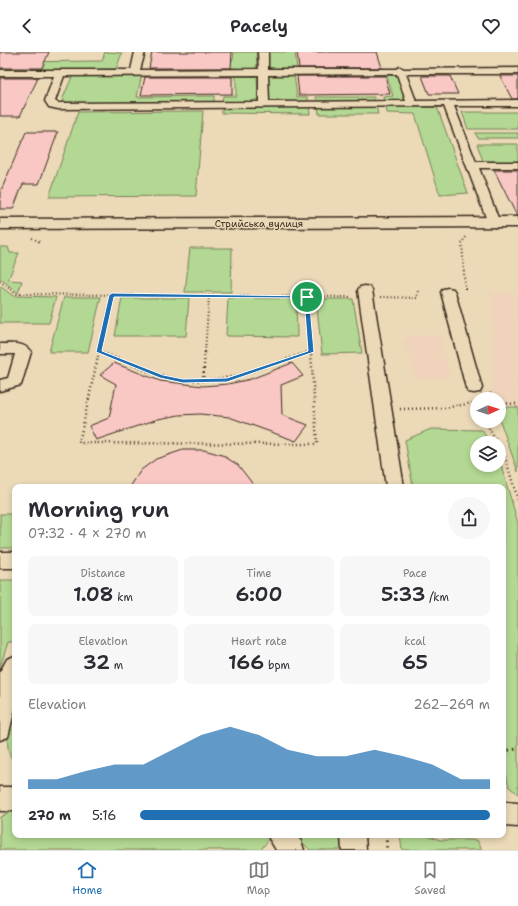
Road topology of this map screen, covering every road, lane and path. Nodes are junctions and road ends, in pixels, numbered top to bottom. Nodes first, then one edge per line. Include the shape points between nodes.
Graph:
1 (140, 52) edge
2 (263, 52) edge
3 (400, 70) junction
4 (264, 71) junction
5 (518, 71) edge
6 (136, 72) junction
7 (0, 73) edge
8 (60, 73) junction
9 (518, 103) edge
10 (264, 104) junction
11 (412, 104) junction
12 (448, 104) junction
13 (472, 165) junction
14 (518, 166) edge
15 (518, 222) edge
16 (494, 223) junction
17 (0, 224) edge
18 (0, 281) edge
19 (418, 291) dead end
20 (448, 292) dead end
21 (365, 294) junction
22 (112, 295) junction
23 (209, 296) junction
24 (307, 297) junction
25 (0, 348) edge
26 (99, 352) junction
27 (311, 352) junction
28 (203, 381) junction
29 (0, 386) edge
30 (474, 388) dead end
31 (470, 403) edge
32 (506, 403) edge
33 (518, 404) edge
34 (383, 409) junction
35 (506, 461) edge
36 (395, 484) edge
37 (518, 500) edge
38 (0, 560) edge
39 (12, 560) edge
40 (12, 670) edge
41 (0, 729) edge
42 (518, 749) edge
43 (506, 751) edge
44 (0, 798) edge
45 (12, 799) edge
46 (282, 838) edge
47 (353, 838) edge
48 (386, 838) edge
49 (292, 850) edge
50 (354, 850) edge
51 (387, 850) edge

1 - 6 lane
2 - 4 lane
3 - 4 lane
3 - 5 lane
3 - 11 lane
4 - 6 lane
4 - 10 lane
6 - 8 lane
7 - 8 lane
8 - 10 lane via 50,101 58,106
9 - 12 lane
10 - 11 lane
11 - 12 lane
12 - 13 lane
13 - 14 lane
13 - 16 lane
15 - 16 main road, Стрийська вулиця
16 - 17 main road, Стрийська вулиця
18 - 22 path via 16,294
19 - 21 path via 417,298
20 - 30 lane
21 - 24 path
21 - 34 lane
22 - 23 path
22 - 26 path
23 - 24 path
23 - 28 path
24 - 27 path
25 - 29 lane via 20,349 23,352 15,381
26 - 27 path via 79,443 317,444
26 - 28 path via 162,376 183,381
27 - 28 path via 227,380
31 - 34 path via 445,408
32 - 33 path
34 - 36 lane
35 - 37 path
38 - 39 lane
40 - 41 lane
42 - 43 path
44 - 45 lane
46 - 49 lane
47 - 50 lane
48 - 51 path

